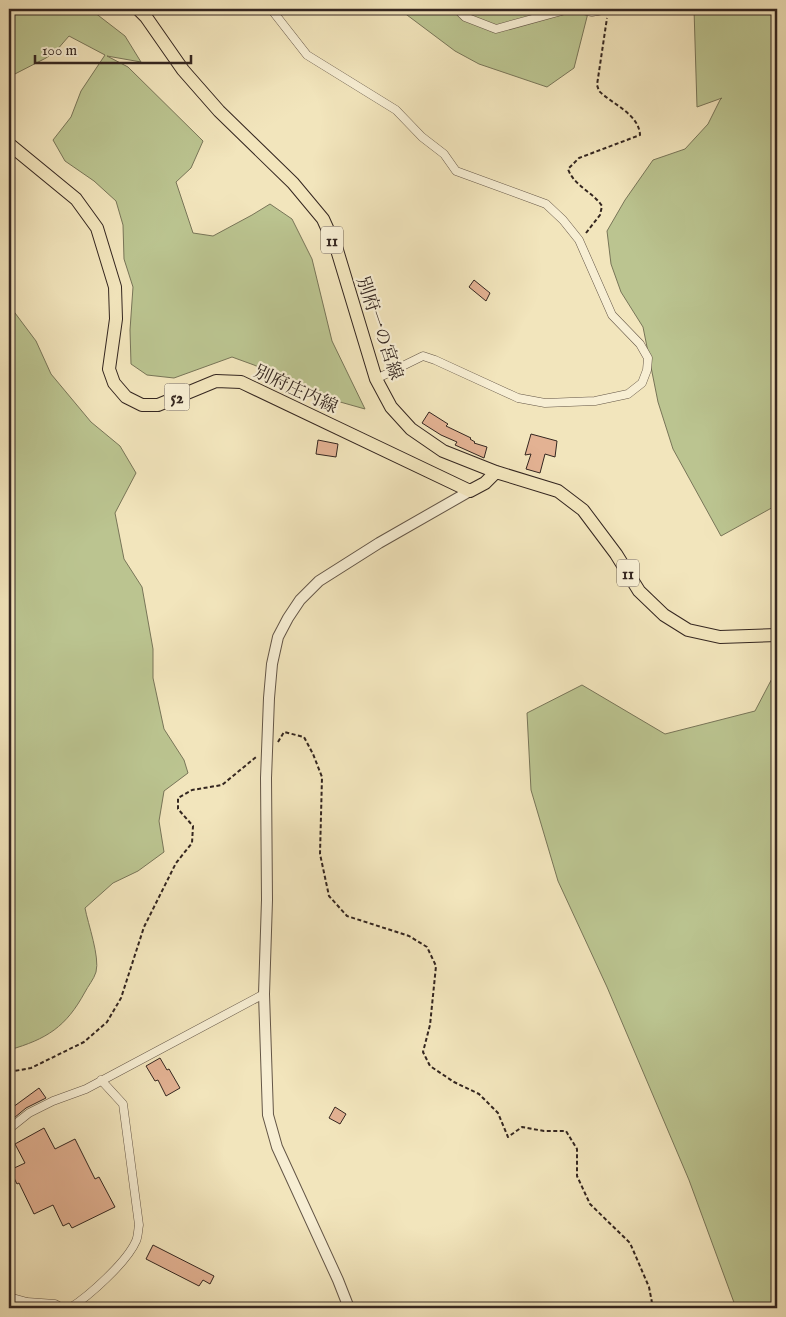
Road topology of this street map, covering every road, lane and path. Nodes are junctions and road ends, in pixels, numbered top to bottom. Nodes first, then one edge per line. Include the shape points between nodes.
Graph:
1 (138, 9) edge
2 (270, 9) edge
3 (457, 9) edge
4 (569, 9) edge
5 (578, 9) edge
6 (608, 9) edge
7 (9, 144) edge
8 (579, 240) junction
9 (376, 379) junction
10 (496, 472) junction
11 (470, 491) junction
12 (777, 634) edge
13 (267, 748) junction
14 (264, 994) junction
15 (9, 1072) edge
16 (101, 1080) junction
17 (9, 1129) edge
18 (9, 1297) edge
19 (62, 1308) edge
20 (70, 1308) edge
21 (349, 1308) edge
22 (653, 1308) edge

1 - 9 main road, 別府一の宮線 / 11 via 219,112 293,183 323,219 337,250
2 - 8 street via 307,55 396,110 444,154 456,171 546,204
3 - 4 street via 465,17 496,29
5 - 6 street via 592,12
6 - 8 path via 599,91 635,121 640,135 579,158 568,169 576,182 602,206 600,215
7 - 11 main road, 別府庄内線 / 52 via 76,199 97,228 115,287 116,319 109,369 114,383 126,397 142,405 158,405 216,382 240,382
8 - 9 street via 612,315 640,344 648,358 642,383 628,394 595,401 545,404 518,398 423,356
9 - 10 main road, 別府一の宮線 / 11 via 391,407 411,429 443,451
10 - 11 main road
10 - 12 main road, 別府一の宮線 / 11 via 558,491 583,510 639,591 688,630 720,637
11 - 13 street via 379,542 319,581 300,600 278,637 272,664
13 - 14 street
13 - 15 path via 222,785 192,790 178,798 178,808 193,826 192,843 176,863 144,926 121,998 107,1022 84,1042 31,1068
13 - 22 path via 277,744 284,732 304,737 313,754 322,777 320,854 329,896 347,916 410,936 427,947 436,966 430,1026 423,1052 430,1066 478,1094 498,1114 508,1137 522,1127 566,1131 577,1149 577,1176 590,1204 630,1243
14 - 16 street
14 - 21 street via 268,1115 277,1147
16 - 17 street via 29,1113
16 - 20 street via 122,1104 139,1226 136,1240 123,1261
18 - 19 street

